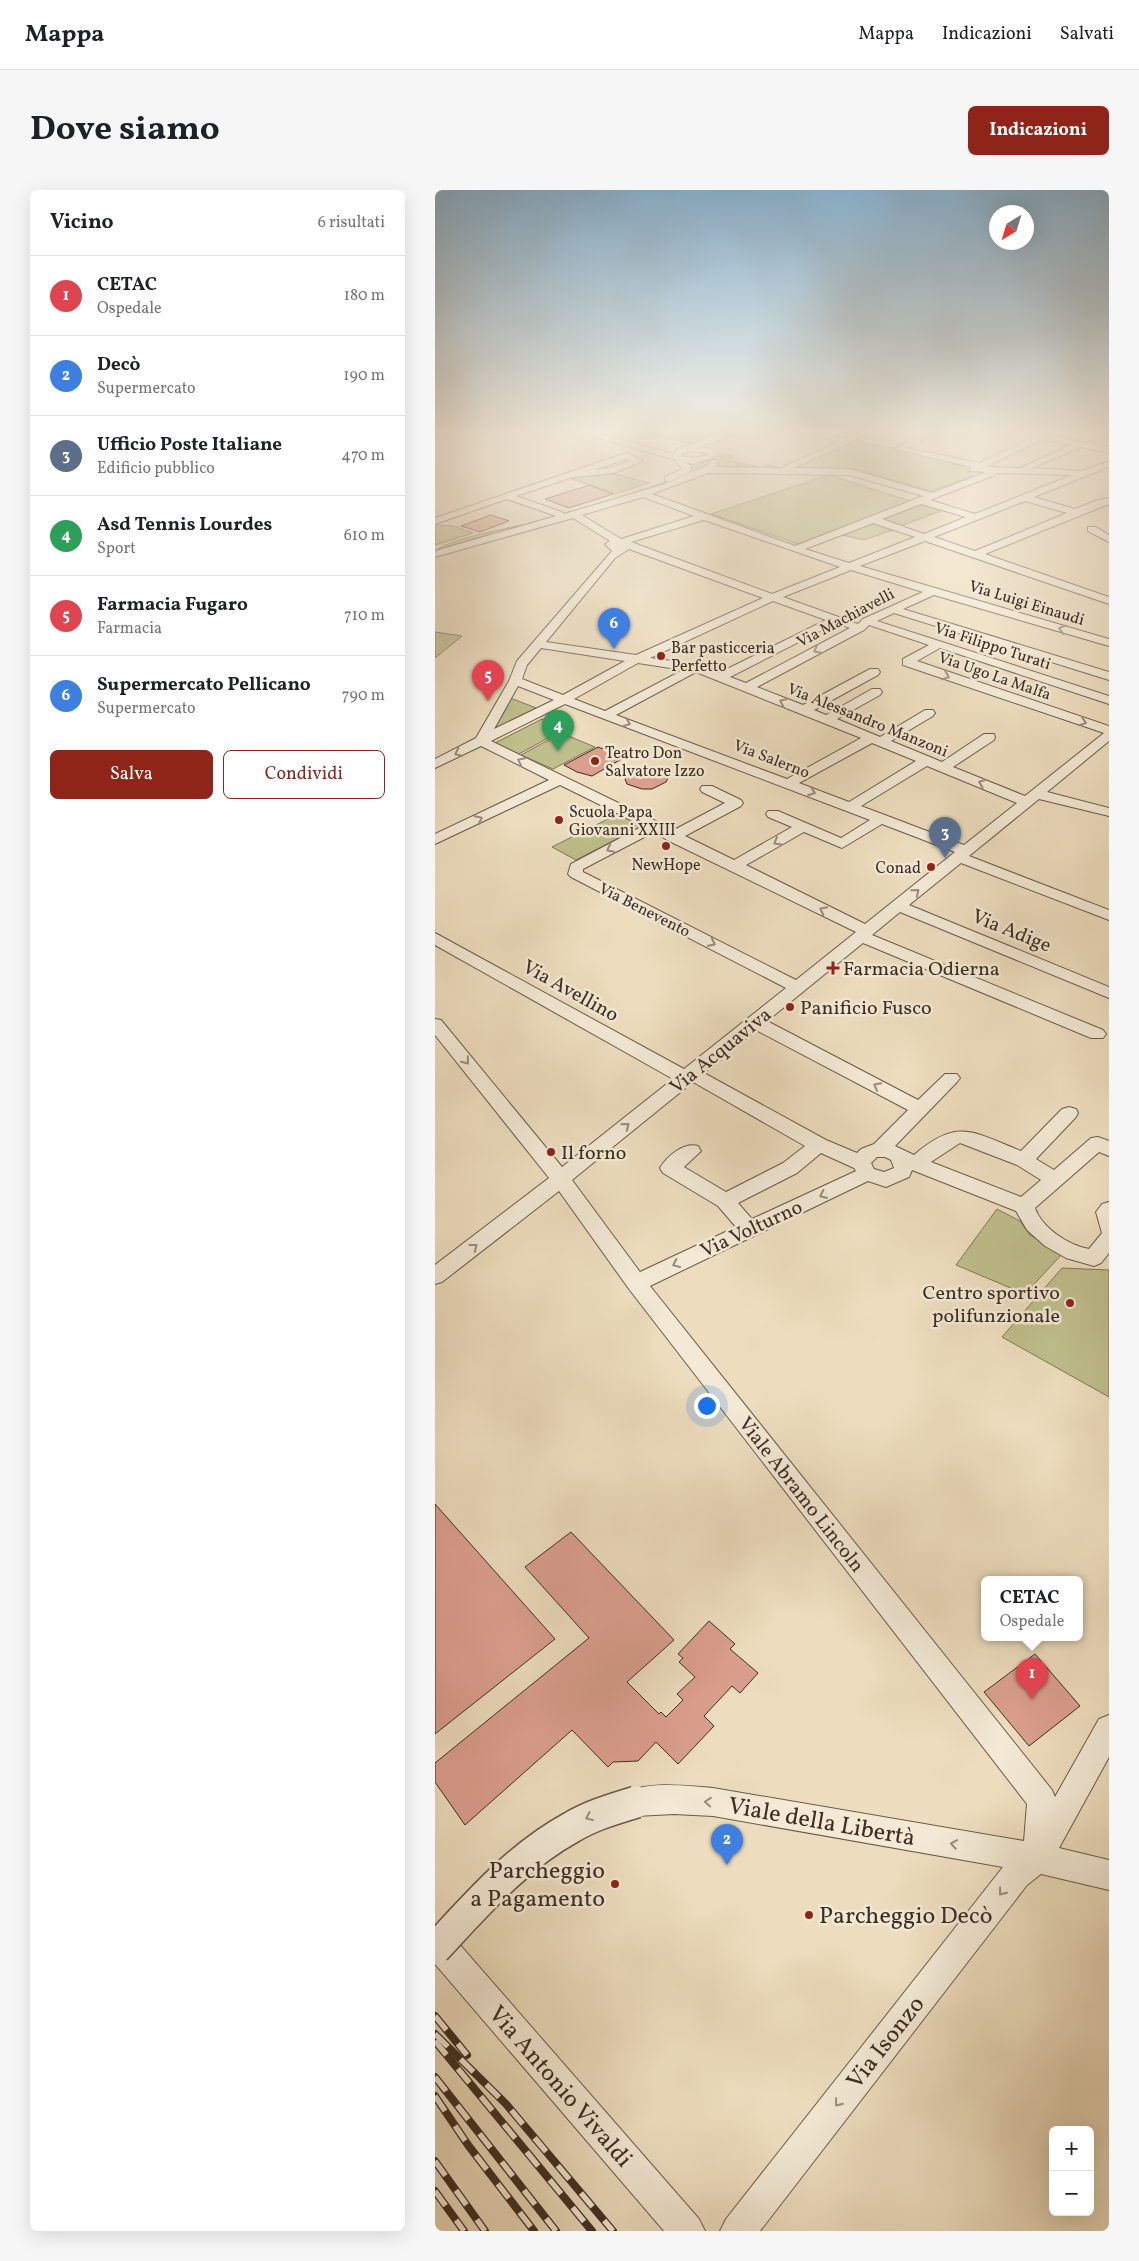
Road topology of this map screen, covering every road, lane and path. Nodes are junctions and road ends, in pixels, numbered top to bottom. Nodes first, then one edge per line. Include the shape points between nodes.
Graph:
1 (520, 524) edge
2 (538, 524) edge
3 (589, 524) edge
4 (681, 524) edge
5 (728, 524) edge
6 (863, 524) edge
7 (888, 524) edge
8 (957, 524) edge
9 (1050, 524) edge
10 (1092, 530) dead end
11 (925, 536) junction
12 (1109, 539) edge
13 (622, 545) junction
14 (435, 547) edge
15 (796, 549) junction
16 (435, 554) edge
17 (977, 554) junction
18 (850, 566) junction
19 (933, 591) junction
20 (774, 597) junction
21 (1109, 601) edge
22 (892, 609) junction
23 (836, 619) junction
24 (863, 624) junction
25 (1109, 643) edge
26 (538, 644) junction
27 (939, 644) junction
28 (635, 660) junction
29 (695, 668) junction
30 (874, 672) dead end
31 (1109, 676) edge
32 (720, 677) junction
33 (515, 681) junction
34 (747, 687) junction
35 (876, 692) dead end
36 (565, 699) junction
37 (1109, 700) edge
38 (804, 710) junction
39 (929, 713) dead end
40 (606, 715) junction
41 (827, 720) junction
42 (1109, 730) edge
43 (1109, 735) edge
44 (989, 737) dead end
45 (876, 740) junction
46 (481, 741) junction
47 (927, 760) junction
48 (435, 764) edge
49 (944, 768) junction
50 (560, 780) junction
51 (789, 783) junction
52 (707, 788) dead end
53 (1032, 798) junction
54 (850, 807) junction
55 (1109, 812) edge
56 (773, 814) dead end
57 (880, 819) junction
58 (803, 826) junction
59 (653, 827) junction
60 (672, 837) junction
61 (435, 840) edge
62 (962, 854) junction
63 (734, 866) junction
64 (898, 906) junction
65 (1109, 915) edge
66 (864, 934) junction
67 (435, 938) edge
68 (797, 988) junction
69 (1109, 993) edge
70 (755, 1022) junction
71 (435, 1024) edge
72 (1097, 1034) dead end
73 (688, 1075) junction
74 (951, 1078) dead end
75 (920, 1109) junction
76 (1069, 1113) dead end
77 (819, 1145) junction
78 (1109, 1149) edge
79 (880, 1150) junction
80 (691, 1151) dead end
81 (1025, 1160) junction
82 (909, 1161) junction
83 (864, 1169) junction
84 (561, 1179) junction
85 (1055, 1180) junction
86 (725, 1202) junction
87 (1024, 1206) junction
88 (1109, 1209) edge
89 (1109, 1228) edge
90 (749, 1230) junction
91 (1109, 1238) edge
92 (435, 1276) edge
93 (636, 1283) junction
94 (1109, 1729) edge
95 (1037, 1858) junction
96 (1109, 1875) edge
97 (435, 1940) edge
98 (435, 1949) edge
99 (687, 2231) edge
100 (738, 2231) edge

1 - 14 street
2 - 16 street
3 - 13 street, Via Filippo Turati
4 - 13 street
5 - 15 street, Via Luigi Einaudi
6 - 15 street
7 - 11 street
8 - 11 street
9 - 17 street
10 - 12 street
11 - 17 street
11 - 18 street
13 - 20 street, Via Filippo Turati
13 - 26 street
15 - 18 street, Via Luigi Einaudi
17 - 21 street
18 - 19 street, Via Luigi Einaudi
18 - 20 street
19 - 22 street, Via Machiavelli
25 -> 19 street, Via Luigi Einaudi
20 - 23 street, Via Filippo Turati
20 - 28 street
22 - 24 street, Via Machiavelli
22 - 31 street
23 - 24 street, Via Filippo Turati
23 - 32 street
24 - 27 street, Via Filippo Turati
24 -> 34 street, Via Machiavelli
26 - 28 street, Via Alessandro Manzoni
26 - 33 street via 521,664
27 - 37 street, Via Filippo Turati
27 -> 42 street, Via Ugo La Malfa via 907,662
28 - 29 street, Via Alessandro Manzoni
28 - 36 street
29 - 32 street, Via Alessandro Manzoni
29 - 40 street
30 - 38 street
32 - 34 street, Via Alessandro Manzoni
33 - 36 street, Via Salerno
33 - 46 street
38 -> 34 street, Via Alessandro Manzoni
35 - 41 street
36 - 40 street, Via Salerno
36 - 46 street
38 - 41 street, Via Alessandro Manzoni
39 - 45 street
40 -> 51 street, Via Salerno
41 - 45 street, Via Alessandro Manzoni
43 - 53 street, Via Acquaviva
44 - 49 street
45 - 47 street, Via Alessandro Manzoni
45 - 51 street
46 -> 48 street
50 -> 46 street
47 - 49 street, Via Alessandro Manzoni
47 - 54 street
53 -> 49 street, Via Alessandro Manzoni
50 - 59 street
61 -> 50 street
51 -> 54 street, Via Salerno
52 - 60 street via 736,802
53 - 55 street, Via Alessandro Manzoni
53 - 62 street, Via Acquaviva
54 - 57 street, Via Salerno
56 - 58 street
57 - 58 street via 842,844
57 - 62 street, Via Salerno
58 -> 63 street
59 - 60 street
59 -> 68 street, Via Benevento via 576,867 576,874
60 - 63 street
64 -> 62 street, Via Acquaviva
62 - 65 street, Via Salerno
66 -> 63 street
64 - 66 street, Via Acquaviva
64 - 69 street, Via Adige
66 - 68 street, Via Acquaviva
66 - 72 street
67 - 73 street, Via Avellino
68 - 70 street, Via Acquaviva
70 - 73 street, Via Acquaviva
75 -> 70 street
71 -> 84 street, Viale Abramo Lincoln
73 - 77 street, Via Avellino
84 -> 73 street, Via Acquaviva
74 - 75 street, Via Volturno
75 - 79 street, Via Volturno
76 - 81 street
77 - 83 street, Via Avellino
77 - 86 street via 790,1168
78 - 85 street via 1098,1143
79 - 82 street via 893,1152
79 - 83 street, Via Volturno via 865,1156
80 - 86 street via 670,1168
81 - 82 street via 957,1136
81 - 85 street
82 - 83 street, Via Avellino via 893,1178 879,1179
82 - 87 street
83 -> 90 street, Via Volturno
92 -> 84 street, Via Acquaviva
84 - 93 street, Viale Abramo Lincoln
85 - 87 street
86 - 90 street
87 - 91 street via 1026,1216 1041,1234 1085,1258 1094,1258
88 - 89 street via 1106,1212
90 -> 93 street, Via Volturno
93 - 95 street, Viale Abramo Lincoln via 1042,1800
94 - 95 street
95 - 96 street, Viale della Libertà
95 -> 98 street, Viale della Libertà, bridge via 713,1802 636,1802 583,1819 539,1845 514,1866
95 -> 100 street, Via Isonzo via 1016,1874
97 - 99 street, Via Antonio Vivaldi

